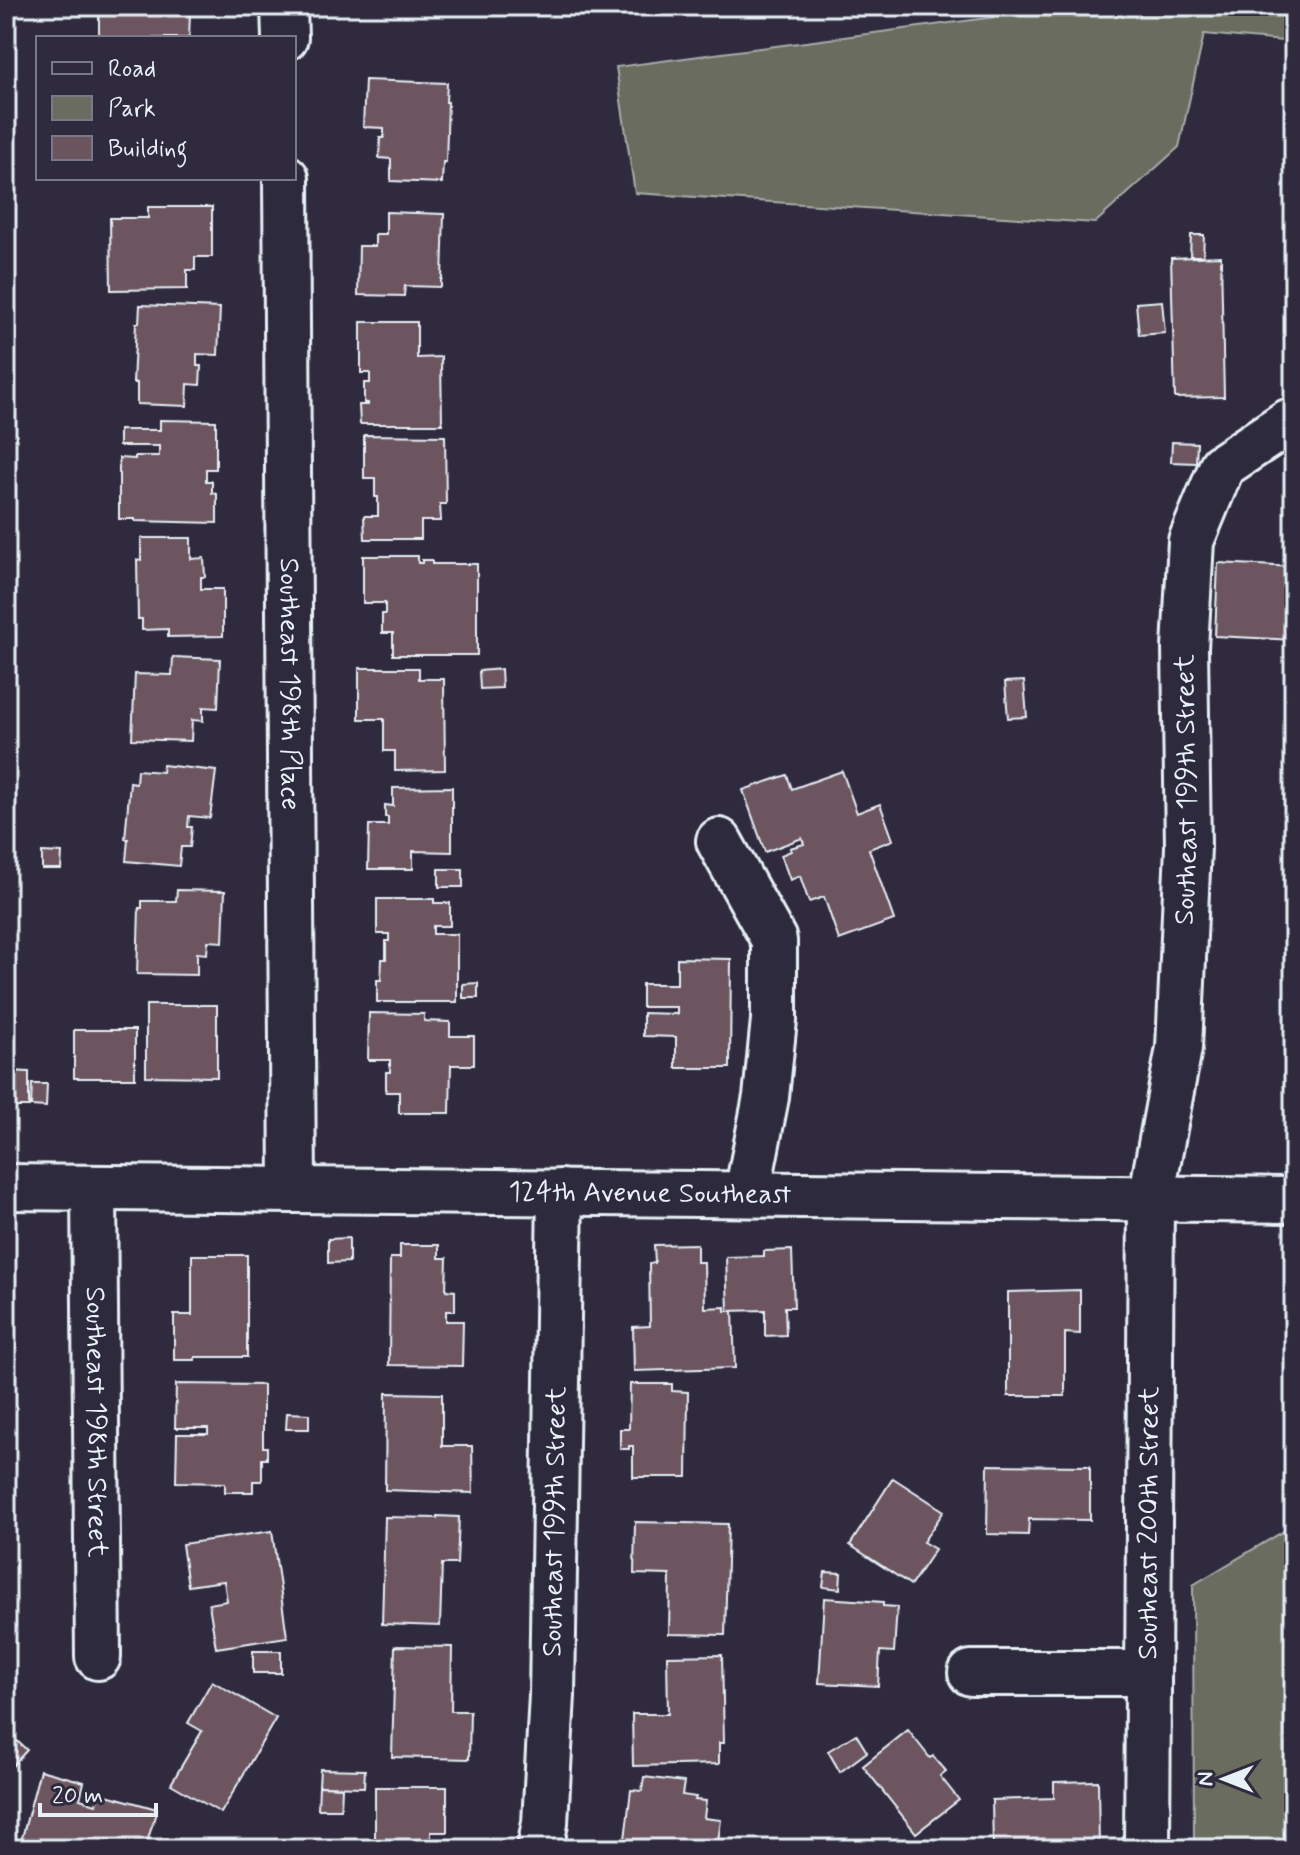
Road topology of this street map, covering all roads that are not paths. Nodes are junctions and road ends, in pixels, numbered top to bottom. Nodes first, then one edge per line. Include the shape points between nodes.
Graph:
1 (284, 6) edge
2 (285, 36) edge
3 (286, 180) edge
4 (1288, 422) dead end
5 (719, 841) dead end
6 (6, 1187) edge
7 (94, 1188) junction
8 (293, 1190) junction
9 (560, 1192) junction
10 (747, 1194) junction
11 (1151, 1199) junction
12 (1294, 1200) edge
13 (98, 1657) dead end
14 (971, 1673) dead end
15 (1148, 1673) junction
16 (540, 1849) edge
17 (1147, 1849) edge

1 - 2 street
3 - 8 street, Southeast 198th Place
4 - 11 street, Southeast 199th Street via 1222,466 1191,541 1185,648 1188,847 1179,1048
5 - 10 street via 774,940 773,1036
6 - 7 street, 124th Avenue Southeast
7 - 8 street, 124th Avenue Southeast
7 - 13 street, Southeast 198th Street
8 - 9 street, 124th Avenue Southeast
9 - 10 street, 124th Avenue Southeast
9 - 16 street, Southeast 199th Street via 552,1695
10 - 11 street, 124th Avenue Southeast
11 - 12 street, 124th Avenue Southeast
11 - 15 street, Southeast 200th Street
14 - 15 street
15 - 17 street, Southeast 200th Street

